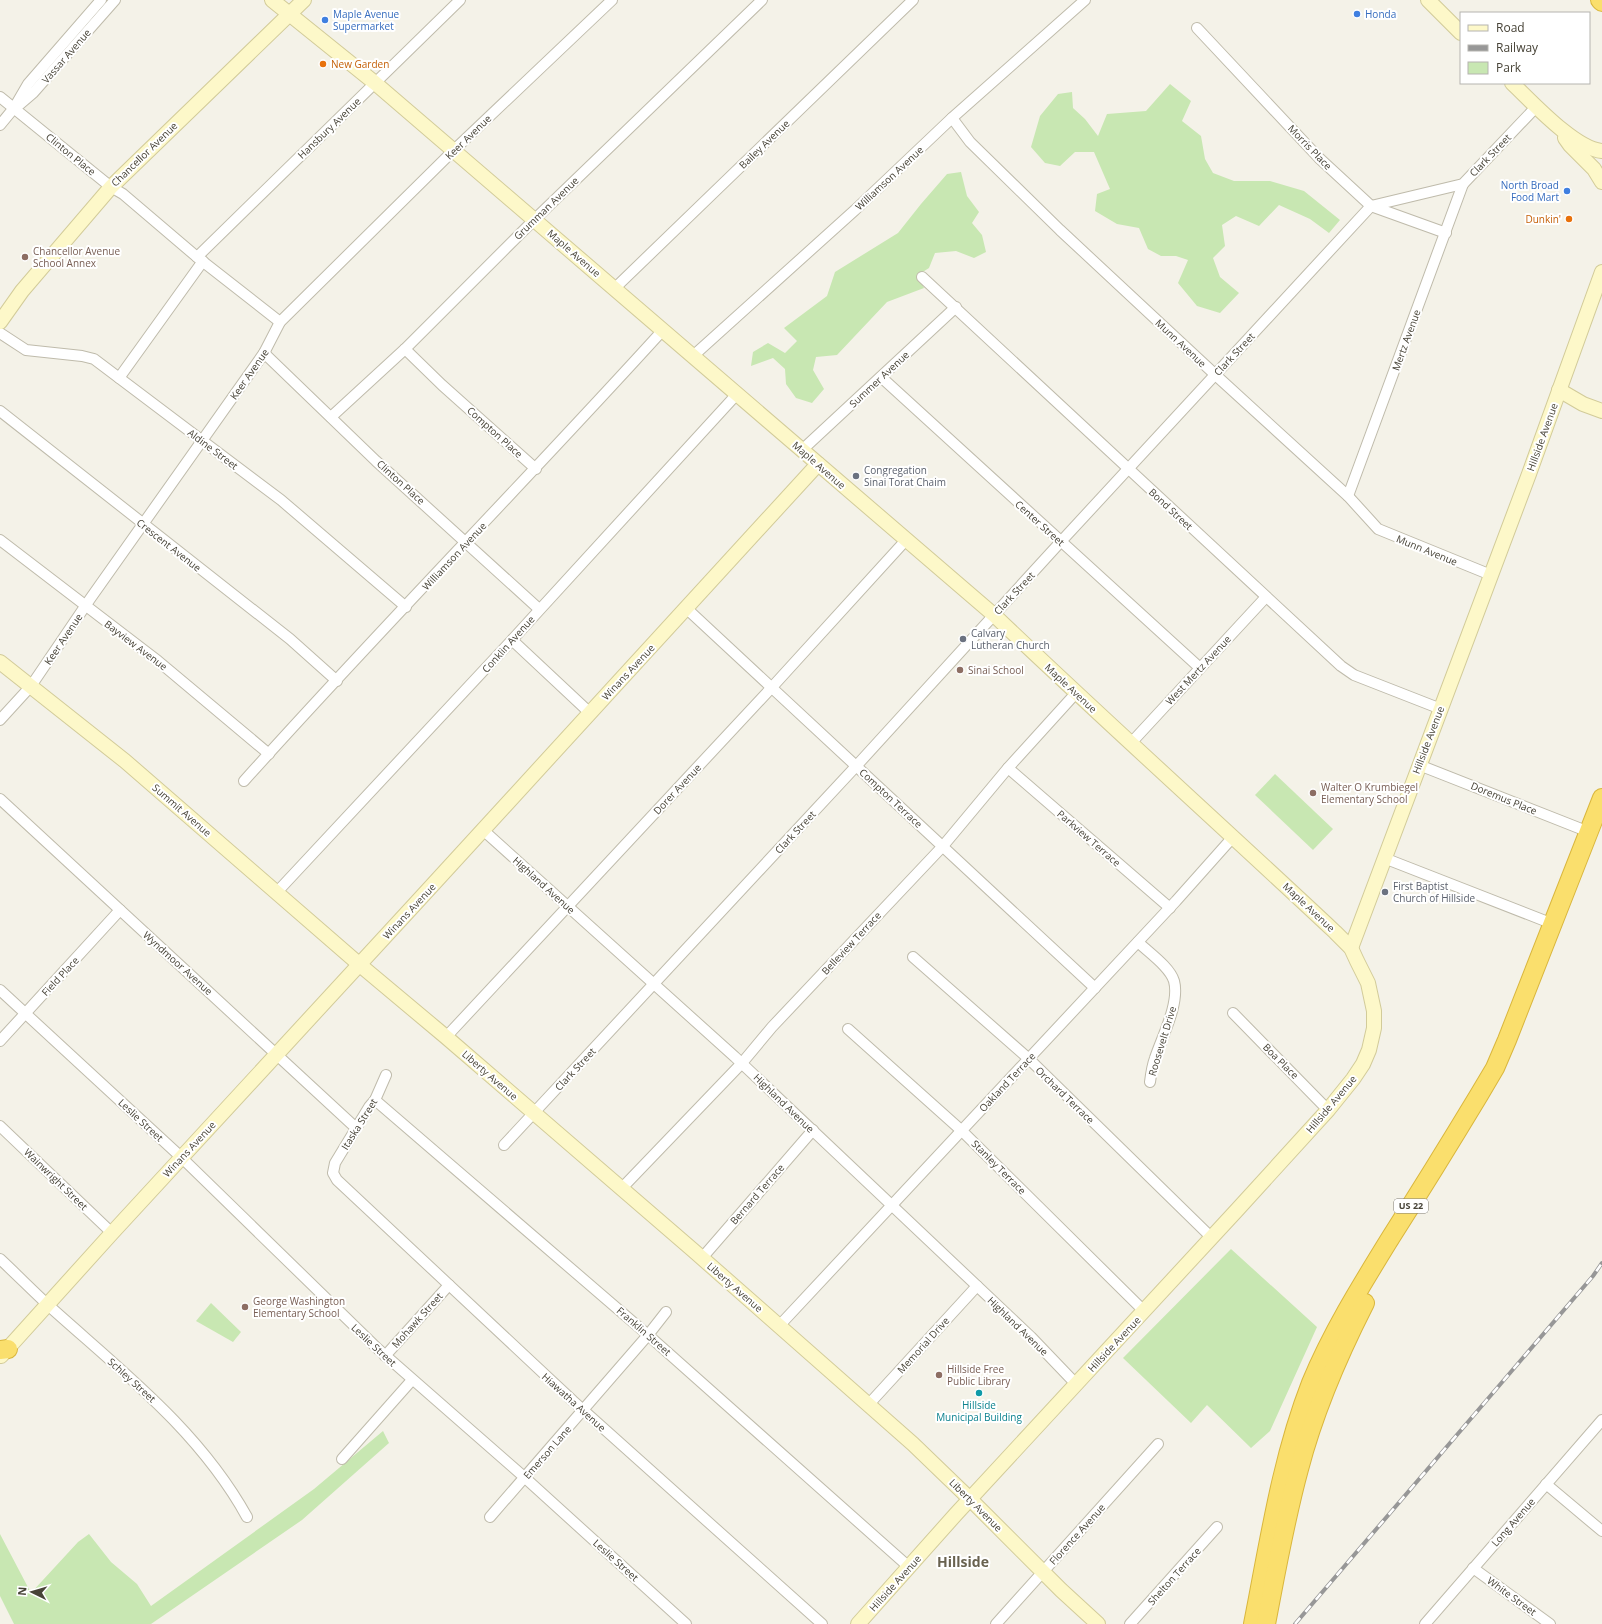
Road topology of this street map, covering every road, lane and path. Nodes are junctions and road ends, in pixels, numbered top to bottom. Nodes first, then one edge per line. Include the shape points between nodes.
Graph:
1 (101, 0) edge
2 (115, 0) edge
3 (272, 0) edge
4 (304, 0) edge
5 (460, 0) edge
6 (612, 0) edge
7 (913, 0) edge
8 (1085, 0) edge
9 (1428, 0) edge
10 (756, 2) edge
11 (91, 11) junction
12 (289, 14) junction
13 (99, 18) junction
14 (1197, 28) dead end
15 (1460, 32) edge
16 (375, 83) junction
17 (1513, 84) edge
18 (0, 97) edge
19 (1537, 106) junction
20 (14, 108) junction
21 (952, 118) junction
22 (1555, 123) junction
23 (0, 125) edge
24 (454, 150) junction
25 (1602, 151) edge
26 (1602, 182) edge
27 (1463, 184) junction
28 (111, 187) junction
29 (1371, 206) junction
30 (535, 219) junction
31 (1446, 233) junction
32 (200, 259) junction
33 (1602, 272) edge
34 (922, 276) dead end
35 (615, 288) junction
36 (956, 307) junction
37 (0, 322) edge
38 (280, 322) junction
39 (663, 330) junction
40 (0, 333) edge
41 (405, 349) junction
42 (264, 353) junction
43 (693, 356) junction
44 (1216, 374) junction
45 (881, 377) junction
46 (119, 378) junction
47 (1559, 390) junction
48 (737, 394) junction
49 (0, 411) edge
50 (1602, 411) edge
51 (331, 417) junction
52 (202, 440) junction
53 (802, 450) junction
54 (818, 464) junction
55 (536, 469) junction
56 (1128, 470) junction
57 (1348, 496) junction
58 (143, 524) junction
59 (0, 540) edge
60 (906, 540) junction
61 (467, 541) junction
62 (1061, 542) junction
63 (1491, 575) junction
64 (1266, 597) junction
65 (85, 606) junction
66 (406, 607) junction
67 (686, 608) junction
68 (539, 609) junction
69 (994, 615) junction
70 (512, 640) junction
71 (0, 662) edge
72 (1200, 668) junction
73 (337, 681) junction
74 (31, 686) junction
75 (772, 688) junction
76 (1076, 694) junction
77 (1440, 709) junction
78 (590, 713) junction
79 (0, 720) edge
80 (1131, 743) junction
81 (269, 754) junction
82 (1419, 765) junction
83 (856, 766) junction
84 (1008, 768) junction
85 (244, 781) dead end
86 (1602, 798) edge
87 (0, 799) edge
88 (483, 830) junction
89 (1596, 831) edge
90 (1233, 836) junction
91 (943, 846) junction
92 (1384, 858) junction
93 (277, 892) junction
94 (568, 906) junction
95 (1170, 908) junction
96 (120, 910) junction
97 (1553, 924) junction
98 (1138, 942) junction
99 (1350, 948) junction
100 (913, 957) dead end
101 (360, 965) junction
102 (654, 983) junction
103 (1095, 988) junction
104 (0, 990) edge
105 (1233, 1013) dead end
106 (25, 1014) junction
107 (848, 1029) dead end
108 (446, 1037) junction
109 (0, 1041) edge
110 (278, 1054) junction
111 (1028, 1059) junction
112 (742, 1063) junction
113 (386, 1075) dead end
114 (1150, 1082) dead end
115 (375, 1100) junction
116 (1328, 1110) junction
117 (534, 1114) junction
118 (0, 1126) edge
119 (356, 1128) junction
120 (813, 1130) junction
121 (962, 1131) junction
122 (504, 1145) dead end
123 (181, 1158) junction
124 (333, 1173) joint
125 (622, 1188) junction
126 (892, 1205) junction
127 (112, 1233) junction
128 (1212, 1238) junction
129 (702, 1258) junction
130 (0, 1259) edge
131 (448, 1285) junction
132 (977, 1286) junction
133 (47, 1305) junction
134 (1144, 1311) junction
135 (666, 1312) dead end
136 (779, 1326) junction
137 (648, 1335) junction
138 (2, 1349) edge
139 (385, 1356) junction
140 (412, 1380) junction
141 (1076, 1384) junction
142 (869, 1404) junction
143 (583, 1411) junction
144 (1602, 1420) edge
145 (1158, 1444) dead end
146 (342, 1459) dead end
147 (525, 1478) junction
148 (1546, 1484) junction
149 (970, 1499) junction
150 (246, 1517) dead end
151 (490, 1517) dead end
152 (1216, 1527) dead end
153 (1602, 1531) edge
154 (909, 1567) junction
155 (1474, 1568) junction
156 (1043, 1572) junction
157 (1262, 1623) edge
158 (686, 1624) edge
159 (822, 1624) edge
160 (858, 1624) edge
161 (996, 1624) edge
162 (1098, 1624) edge
163 (1130, 1624) edge
164 (1424, 1624) edge
165 (1550, 1624) edge

1 - 11 street, Vassar Avenue
2 - 13 street, Vassar Avenue
3 - 12 street, Maple Avenue
4 - 12 street, Chancellor Avenue
5 - 16 street, Hansbury Avenue
6 - 24 street, Keer Avenue
7 - 35 street, Bailey Avenue
8 - 21 street, Williamson Avenue
9 - 15 street
10 - 30 street, Grumman Avenue
11 - 13 street
11 - 20 street, Vassar Avenue via 28,84
12 - 16 street, Maple Avenue
12 - 28 street, Chancellor Avenue
13 - 20 street, Vassar Avenue via 33,93
14 - 29 street, Morris Place via 1319,158
16 - 24 street, Maple Avenue
16 - 32 street, Hansbury Avenue
17 - 19 street
18 - 20 street, Clinton Place
19 - 22 street
19 - 27 street, Clark Street
20 - 23 street, Vassar Avenue
20 - 28 street, Clinton Place
21 - 43 street, Williamson Avenue via 855,210
21 - 44 street, Munn Avenue via 970,142 1054,224
22 - 25 street via 1582,144
22 - 26 street via 1570,146 1590,164
24 - 30 street, Maple Avenue
24 - 38 street, Keer Avenue
27 - 29 street, Clark Street
27 - 31 street, Mertz Avenue
28 - 32 street, Clinton Place via 123,194
28 - 37 street, Chancellor Avenue via 22,291
29 - 31 street, Morris Place
29 - 44 street, Clark Street
30 - 35 street, Maple Avenue
30 - 41 street, Grumman Avenue
31 - 57 street, Mertz Avenue
32 - 38 street, Clinton Place
32 - 46 street, Hansbury Avenue
33 - 47 street, Hillside Avenue
34 - 36 street, Bond Street
35 - 39 street, Maple Avenue
36 - 45 street, Summer Avenue
36 - 56 street, Bond Street
38 - 42 street, Keer Avenue
39 - 43 street, Maple Avenue
39 - 55 street, Williamson Avenue
40 - 46 street, Aldine Street via 26,350 94,359
41 - 51 street, Grumman Avenue
41 - 55 street, Compton Place
42 - 51 street, Clinton Place
42 - 52 street, Keer Avenue
43 - 48 street, Maple Avenue
44 - 56 street, Clark Street
44 - 57 street, Munn Avenue
45 - 53 street, Summer Avenue
45 - 62 street, Center Street
46 - 52 street, Aldine Street
47 - 50 street via 1583,404
47 - 63 street, Hillside Avenue
48 - 53 street, Maple Avenue
48 - 68 street, Conklin Avenue
49 - 58 street, Crescent Avenue
51 - 61 street, Clinton Place via 376,461
52 - 58 street, Keer Avenue
52 - 66 street, Aldine Street via 281,500
53 - 54 street, Maple Avenue
54 - 60 street, Maple Avenue
54 - 67 street, Winans Avenue
55 - 61 street, Williamson Avenue
56 - 62 street, Clark Street
56 - 64 street, Bond Street
57 - 63 street, Munn Avenue via 1378,529
58 - 65 street, Keer Avenue
58 - 73 street, Crescent Avenue via 290,639
59 - 65 street, Bayview Avenue
60 - 69 street, Maple Avenue
60 - 75 street, Dorer Avenue
61 - 66 street, Williamson Avenue
61 - 68 street, Clinton Place
62 - 69 street, Clark Street
62 - 72 street, Center Street
63 - 77 street, Hillside Avenue
64 - 72 street, West Mertz Avenue
64 - 77 street, Bond Street via 1349,673
65 - 74 street, Keer Avenue
65 - 81 street, Bayview Avenue via 158,662
66 - 73 street, Williamson Avenue
67 - 75 street, Compton Terrace
67 - 78 street, Winans Avenue
68 - 70 street, Conklin Avenue
69 - 76 street, Maple Avenue
69 - 83 street, Clark Street
70 - 78 street
70 - 93 street, Conklin Avenue
71 - 74 street, Summit Avenue
72 - 80 street, West Mertz Avenue
73 - 81 street, Williamson Avenue
74 - 79 street, Keer Avenue
74 - 93 street, Summit Avenue via 126,761
75 - 83 street, Compton Terrace
75 - 94 street, Dorer Avenue
76 - 80 street, Maple Avenue
76 - 84 street, Belleview Terrace
77 - 82 street, Hillside Avenue
78 - 88 street, Winans Avenue
80 - 90 street, Maple Avenue
81 - 85 street, Williamson Avenue
82 - 89 street, Doremus Place
82 - 92 street, Hillside Avenue
83 - 91 street, Compton Terrace
83 - 102 street, Clark Street
84 - 91 street, Belleview Terrace
84 - 95 street, Parkview Terrace
86 - 89 highway, US 22
87 - 96 street, Wyndmoor Avenue
88 - 94 street, Highland Avenue
88 - 101 street, Winans Avenue
89 - 97 highway, US 22
89 - 157 highway, US 22 via 1529,1018 1503,1076 1378,1281 1355,1322 1335,1366 1298,1470
90 - 95 street, Oakland Terrace
90 - 99 street, Maple Avenue
91 - 103 street, Compton Terrace
91 - 112 street, Belleview Terrace via 772,1027
92 - 97 street
92 - 99 street, Hillside Avenue
93 - 101 street, Summit Avenue
94 - 102 street, Highland Avenue
94 - 108 street, Dorer Avenue
95 - 98 street, Oakland Terrace
96 - 106 street, Field Place
96 - 110 street, Wyndmoor Avenue
97 - 157 highway, US 22 via 1506,1044 1487,1082 1370,1271 1318,1369 1287,1458
98 - 103 street, Oakland Terrace
98 - 114 street, Roosevelt Drive via 1166,969 1174,980 1175,991 1174,1003 1154,1060
99 - 116 street, Hillside Avenue via 1370,990 1374,1028 1363,1064
100 - 111 street, Orchard Terrace
101 - 108 street, Liberty Avenue
101 - 110 street, Winans Avenue
102 - 112 street, Highland Avenue
102 - 117 street, Clark Street
103 - 111 street, Oakland Terrace
104 - 106 street, Leslie Street
105 - 116 street, Boa Place
106 - 109 street, Field Place
106 - 123 street, Leslie Street
107 - 121 street, Stanley Terrace
108 - 117 street, Liberty Avenue
110 - 119 street, Wyndmoor Avenue
110 - 123 street, Winans Avenue
111 - 121 street, Oakland Terrace
111 - 128 street, Orchard Terrace
112 - 120 street, Highland Avenue
112 - 125 street, Belleview Terrace
113 - 115 street, Itaska Street
115 - 119 street, Itaska Street
115 - 137 street, Franklin Street
116 - 128 street, Hillside Avenue
117 - 122 street, Clark Street
117 - 125 street, Liberty Avenue
118 - 127 street, Wainwright Street
119 - 124 street, Itaska Street via 335,1163
120 - 126 street, Highland Avenue
120 - 129 street, Bernard Terrace
121 - 126 street, Oakland Terrace
121 - 134 street, Stanley Terrace
123 - 127 street, Winans Avenue
123 - 139 street, Leslie Street
124 - 131 street, Hiawatha Avenue
125 - 129 street, Liberty Avenue
126 - 132 street, Highland Avenue
126 - 136 street, Oakland Terrace
127 - 133 street, Winans Avenue
128 - 134 street, Hillside Avenue
129 - 136 street, Liberty Avenue
130 - 133 street, Schley Street
131 - 139 street, Mohawk Street
131 - 143 street, Hiawatha Avenue
132 - 141 street, Highland Avenue
132 - 142 street, Memorial Drive
133 - 138 street, Winans Avenue
133 - 150 street, Schley Street via 150,1396 181,1428 211,1463
134 - 141 street, Hillside Avenue
135 - 137 street, Emerson Lane
136 - 142 street, Liberty Avenue
137 - 143 street, Emerson Lane
137 - 154 street, Franklin Street
139 - 140 street, Leslie Street
140 - 146 street
140 - 147 street, Leslie Street
141 - 149 street, Hillside Avenue
142 - 149 street, Liberty Avenue
143 - 147 street, Emerson Lane
143 - 159 street, Hiawatha Avenue
144 - 148 street, Long Avenue
145 - 156 street, Florence Avenue
147 - 151 street, Emerson Lane
147 - 158 street, Leslie Street
148 - 153 street
148 - 155 street, Long Avenue
149 - 154 street, Hillside Avenue
149 - 156 street, Liberty Avenue
152 - 163 street, Shelton Terrace
154 - 160 street, Hillside Avenue
155 - 164 street, Long Avenue
155 - 165 street, White Street
156 - 161 street, Florence Avenue
156 - 162 street, Liberty Avenue

